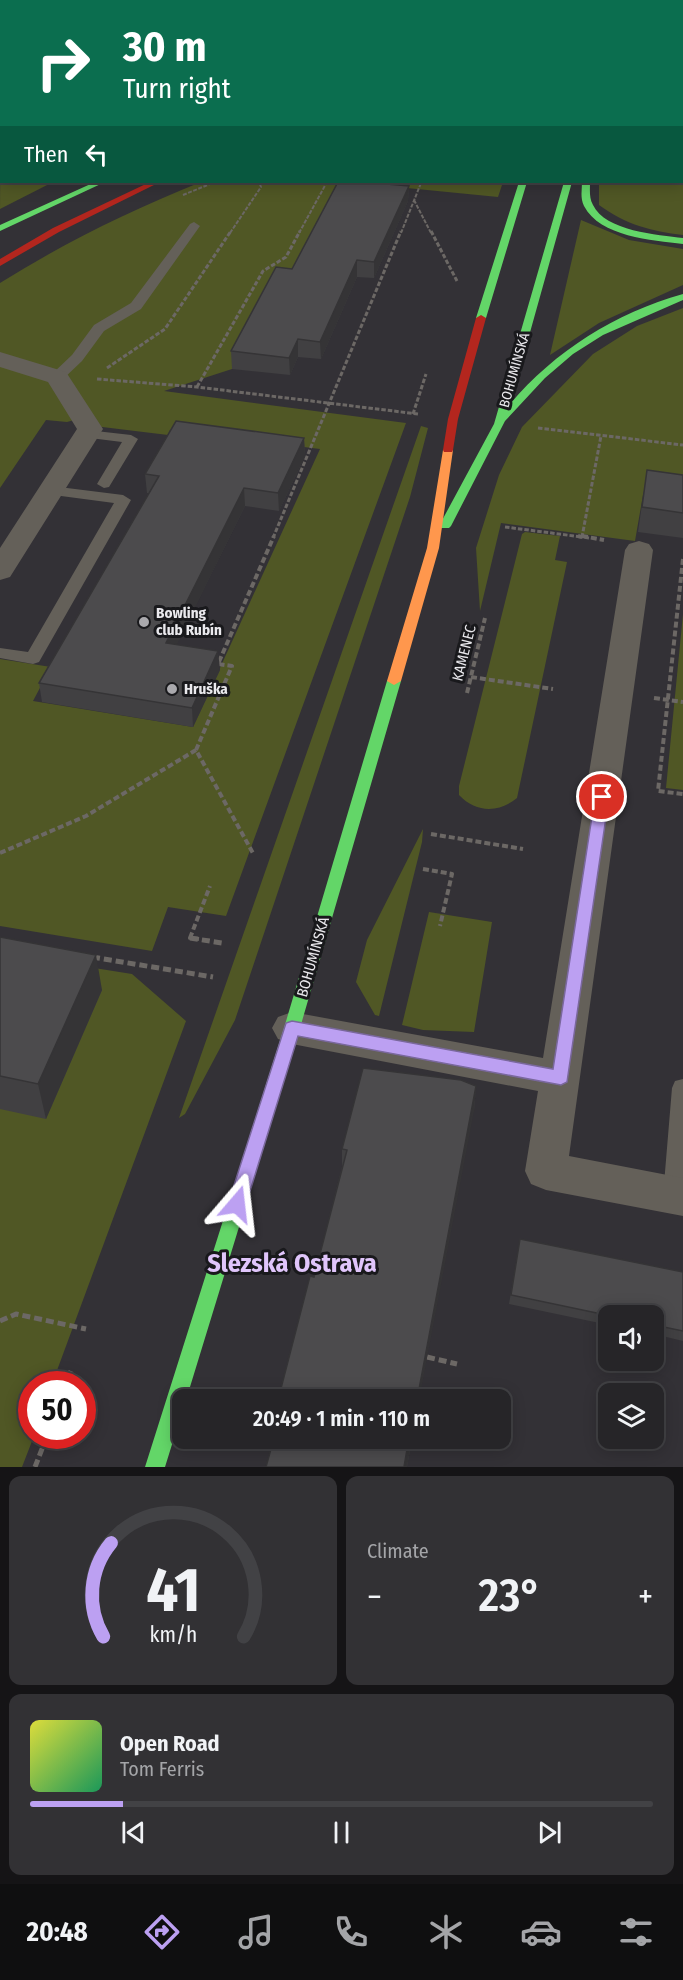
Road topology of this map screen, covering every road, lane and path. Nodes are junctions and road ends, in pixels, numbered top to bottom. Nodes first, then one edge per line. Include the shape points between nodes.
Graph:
1 (70, 183) edge
2 (99, 183) edge
3 (154, 183) edge
4 (326, 183) edge
5 (420, 183) edge
6 (523, 183) edge
7 (568, 183) edge
8 (586, 183) edge
9 (414, 199) junction
10 (13, 220) junction
11 (194, 226) dead end
12 (0, 228) edge
13 (683, 241) edge
14 (0, 263) edge
15 (457, 281) dead end
16 (683, 297) edge
17 (0, 359) edge
18 (428, 370) dead end
19 (57, 377) junction
20 (196, 387) junction
21 (331, 404) junction
22 (393, 412) dead end
23 (413, 414) dead end
24 (499, 424) junction
25 (552, 430) dead end
26 (87, 434) junction
27 (601, 436) junction
28 (683, 446) edge
29 (300, 451) edge
30 (311, 452) junction
31 (104, 484) dead end
32 (51, 491) junction
33 (505, 526) dead end
34 (582, 537) junction
35 (433, 548) junction
36 (639, 550) joint
37 (683, 559) edge
38 (0, 571) edge
39 (485, 618) dead end
40 (0, 653) edge
41 (471, 676) junction
42 (553, 689) dead end
43 (467, 693) dead end
44 (196, 750) junction
45 (683, 794) edge
46 (431, 834) dead end
47 (523, 849) dead end
48 (0, 853) edge
49 (254, 855) dead end
50 (423, 869) dead end
51 (210, 886) dead end
52 (440, 926) dead end
53 (222, 944) dead end
54 (83, 956) edge
55 (213, 977) dead end
56 (292, 1028) junction
57 (561, 1077) junction
58 (683, 1088) edge
59 (679, 1196) edge
60 (0, 1321) edge
61 (86, 1329) dead end
62 (428, 1357) edge
63 (457, 1364) dead end
64 (42, 1449) edge
65 (35, 1467) edge
66 (155, 1467) edge

1 - 10 main road
2 - 10 main road
3 - 14 main road via 56,230
4 - 20 path via 286,257 263,271
5 - 9 path
6 - 35 main road, BOHUMÍNSKÁ via 453,418
7 - 24 main road, BOHUMÍNSKÁ
8 - 13 main road via 587,202 601,219 638,233
9 - 15 path
9 - 21 path
10 - 12 main road
11 - 19 lane via 136,306 99,328
16 - 24 main road via 628,320 568,353 541,376
17 - 19 street
18 - 23 path
19 - 20 path
19 - 26 street via 90,429
20 - 21 path
21 - 22 path
21 - 30 path
24 - 35 main road, BOHUMÍNSKÁ
25 - 27 path
26 - 31 lane via 131,439
26 - 32 street
27 - 28 path
27 - 34 path
29 - 30 path
30 - 44 path via 218,664 231,666
32 - 38 street
32 - 40 lane via 123,500 33,658
33 - 34 path
34 - 36 path via 640,544
35 - 56 main road, BOHUMÍNSKÁ
36 - 57 street
37 - 45 path via 658,791
39 - 41 path, KAMENEC
41 - 42 path
41 - 43 path, KAMENEC
44 - 48 path via 86,816
44 - 49 path
46 - 47 path
50 - 52 path via 452,874
51 - 53 path via 190,938
54 - 55 path
56 - 57 street
56 - 66 main road, BOHUMÍNSKÁ
57 - 59 street via 546,1171
58 - 59 lane
60 - 61 path via 16,1314
62 - 63 path
64 - 65 path

